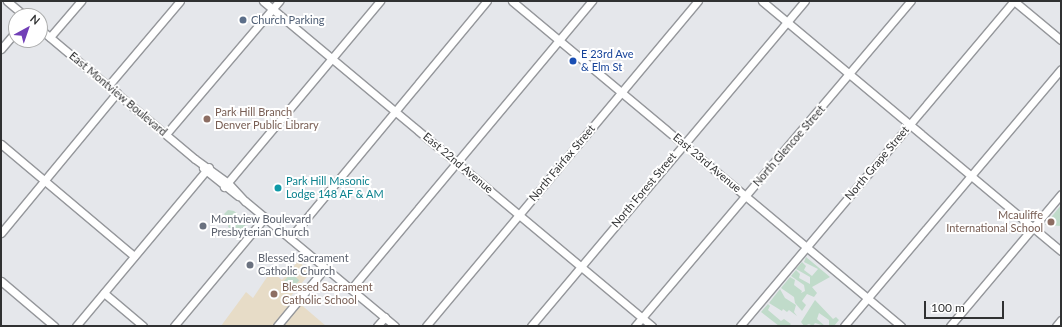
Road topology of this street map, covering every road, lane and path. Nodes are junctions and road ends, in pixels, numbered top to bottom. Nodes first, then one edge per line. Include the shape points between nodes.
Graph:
1 (7, 1) edge
2 (81, 1) edge
3 (180, 1) edge
4 (263, 1) edge
5 (279, 1) edge
6 (380, 1) edge
7 (487, 1) edge
8 (512, 1) edge
9 (592, 1) edge
10 (698, 1) edge
11 (762, 1) edge
12 (805, 1) edge
13 (911, 1) edge
14 (1014, 1) edge
15 (15, 8) edge
16 (272, 9) junction
17 (787, 22) junction
18 (50, 37) joint
19 (559, 40) junction
20 (1061, 40) edge
21 (8, 41) edge
22 (1, 49) edge
23 (332, 59) junction
24 (1061, 69) edge
25 (850, 75) junction
26 (108, 86) junction
27 (621, 92) junction
28 (117, 93) junction
29 (395, 111) junction
30 (910, 125) junction
31 (166, 134) junction
32 (1, 144) edge
33 (683, 144) junction
34 (457, 163) junction
35 (207, 169) junction
36 (971, 176) junction
37 (44, 180) junction
38 (226, 185) junction
39 (1061, 194) edge
40 (745, 196) junction
41 (519, 215) junction
42 (265, 217) junction
43 (1033, 227) junction
44 (1, 233) edge
45 (290, 238) junction
46 (807, 247) junction
47 (1061, 251) edge
48 (134, 256) junction
49 (581, 267) junction
50 (325, 268) junction
51 (1, 281) edge
52 (351, 289) junction
53 (104, 293) junction
54 (868, 298) junction
55 (385, 317) junction
56 (642, 318) junction
57 (1061, 320) edge
58 (54, 326) edge
59 (76, 326) edge
60 (143, 326) edge
61 (174, 326) edge
62 (277, 326) edge
63 (377, 326) edge
64 (396, 326) edge
65 (426, 326) edge
66 (531, 326) edge
67 (635, 326) edge
68 (652, 326) edge
69 (740, 326) edge
70 (844, 326) edge
71 (901, 326) edge
72 (950, 326) edge
73 (1056, 326) edge

1 - 15 street
2 - 18 street
3 - 26 street
4 - 16 street, East 22nd Avenue
5 - 16 street
6 - 23 street
7 - 29 street
8 - 19 street, East 23rd Avenue
9 - 19 street
10 - 27 street, North Fairfax Street
11 - 17 street
12 - 17 street, North Forest Street
13 - 25 street, North Glencoe Street
14 - 20 street
14 - 30 street, North Grape Street
16 - 23 street, East 22nd Avenue
16 - 31 street
17 - 25 street
17 - 33 street, North Forest Street
18 - 26 street, East Montview Boulevard
19 - 27 street, East 23rd Avenue
19 - 34 street
21 - 22 street
23 - 29 street, East 22nd Avenue
23 - 38 street
24 - 36 street
25 - 30 street
25 - 40 street, North Glencoe Street
26 - 28 street, East Montview Boulevard
27 - 33 street, East 23rd Avenue
27 - 41 street, North Fairfax Street
28 - 31 street, East Montview Boulevard
28 - 37 street
29 - 34 street, East 22nd Avenue
29 - 45 street
30 - 36 street
30 - 46 street, North Grape Street
31 - 35 street, East Montview Boulevard
32 - 37 street
33 - 40 street, East 23rd Avenue
33 - 49 street, North Forest Street
34 - 41 street, East 22nd Avenue
34 - 52 street
35 - 38 street, East Montview Boulevard
35 - 48 street
36 - 43 street
36 - 54 street
37 - 44 street
37 - 48 street
38 - 42 street, East Montview Boulevard
39 - 43 street
40 - 46 street, East 23rd Avenue
40 - 56 street, North Glencoe Street
41 - 49 street, East 22nd Avenue
41 - 65 street, North Fairfax Street
42 - 45 street, East Montview Boulevard
42 - 61 street
43 - 47 street
43 - 72 street
45 - 50 street, East Montview Boulevard
46 - 54 street, East 23rd Avenue
46 - 69 street, North Grape Street
48 - 53 street
49 - 56 street, East 22nd Avenue
49 - 66 street, North Forest Street
50 - 52 street, East Montview Boulevard
50 - 62 street
51 - 58 street
52 - 55 street, East Montview Boulevard
53 - 59 street
53 - 60 street
54 - 70 street
54 - 71 street, East 23rd Avenue
55 - 63 street
55 - 64 street, East Montview Boulevard
56 - 67 street, North Glencoe Street
56 - 68 street, East 22nd Avenue
57 - 73 street

